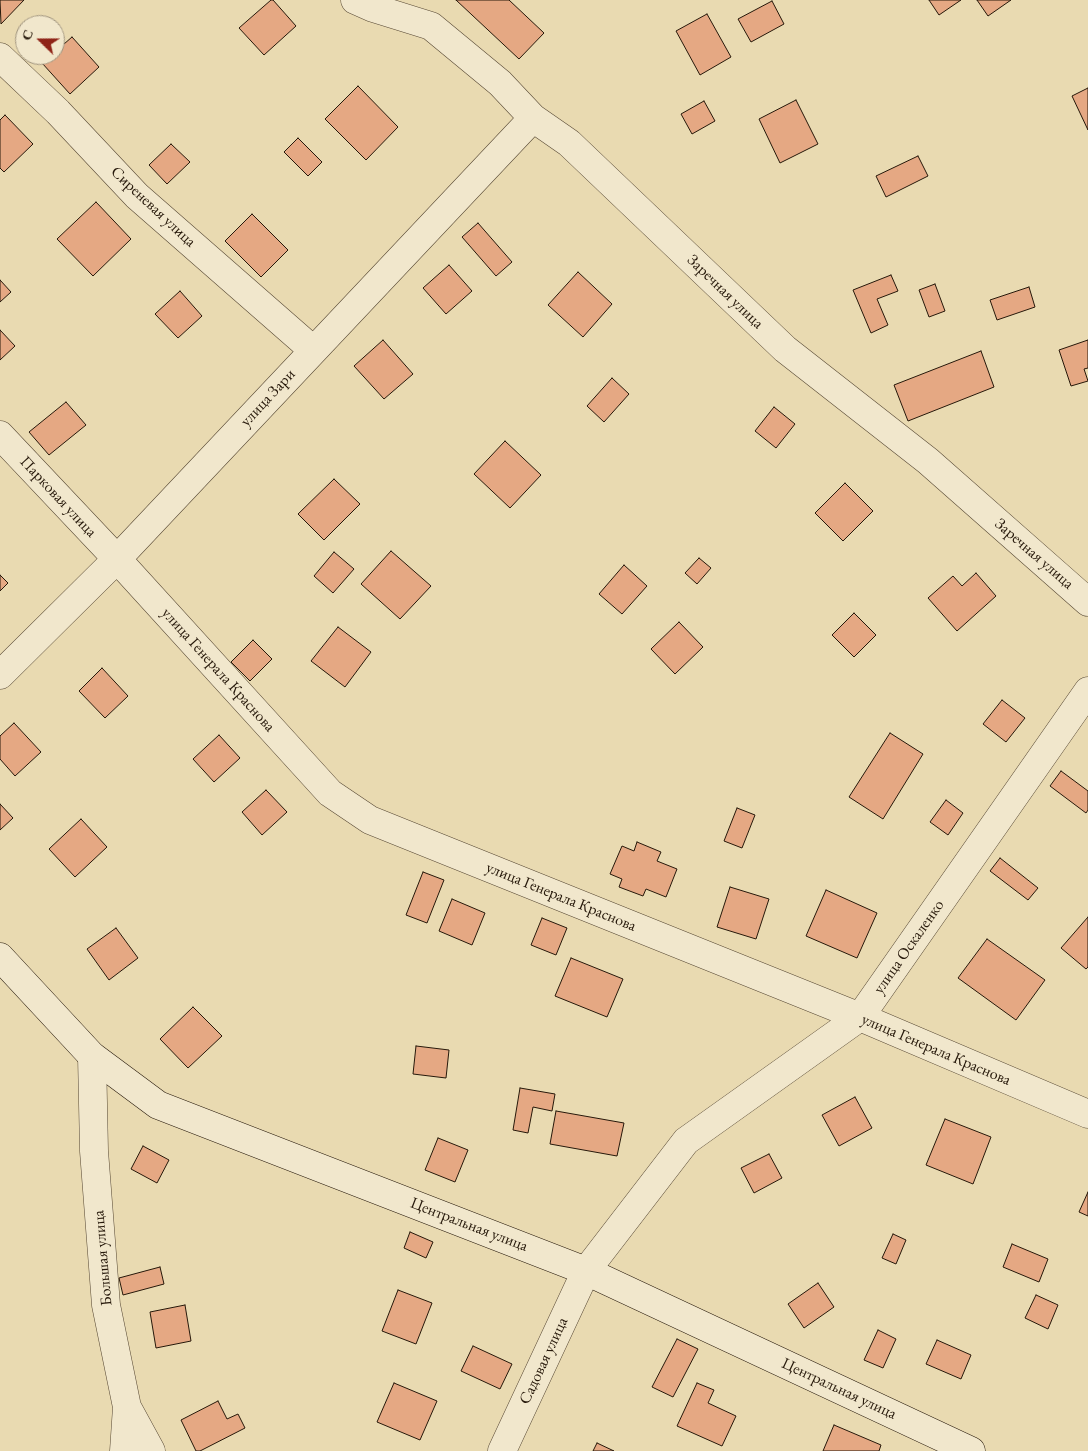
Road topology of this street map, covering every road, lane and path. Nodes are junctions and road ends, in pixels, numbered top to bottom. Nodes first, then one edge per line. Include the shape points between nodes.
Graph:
1 (355, 0) edge
2 (0, 56) edge
3 (533, 118) junction
4 (313, 350) junction
5 (0, 435) edge
6 (117, 558) junction
7 (1088, 602) edge
8 (0, 675) edge
9 (1088, 691) edge
10 (0, 957) edge
11 (860, 1018) junction
12 (92, 1056) junction
13 (1088, 1114) edge
14 (586, 1271) junction
15 (127, 1406) junction
16 (124, 1451) edge
17 (151, 1451) edge
18 (502, 1451) edge
19 (971, 1451) edge

1 - 3 street, Заречная улица via 431,26 500,83
2 - 4 street, Сиреневая улица via 137,196
3 - 4 street, улица Зари
3 - 7 street, Заречная улица via 569,143 785,349 928,461
4 - 6 street, улица Зари
5 - 6 street, Парковая улица
6 - 8 street, улица Зари
6 - 11 street, улица Генерала Краснова via 330,793 370,820
9 - 11 street, улица Оскаленко
10 - 12 street, Центральная улица
11 - 13 street, улица Генерала Краснова
11 - 14 street, улица Оскаленко via 686,1140
12 - 14 street, Центральная улица via 158,1105
12 - 15 street, Большая улица via 94,1151 106,1304
14 - 18 street, Садовая улица
14 - 19 street, Центральная улица
15 - 16 street
15 - 17 street, Большая улица

